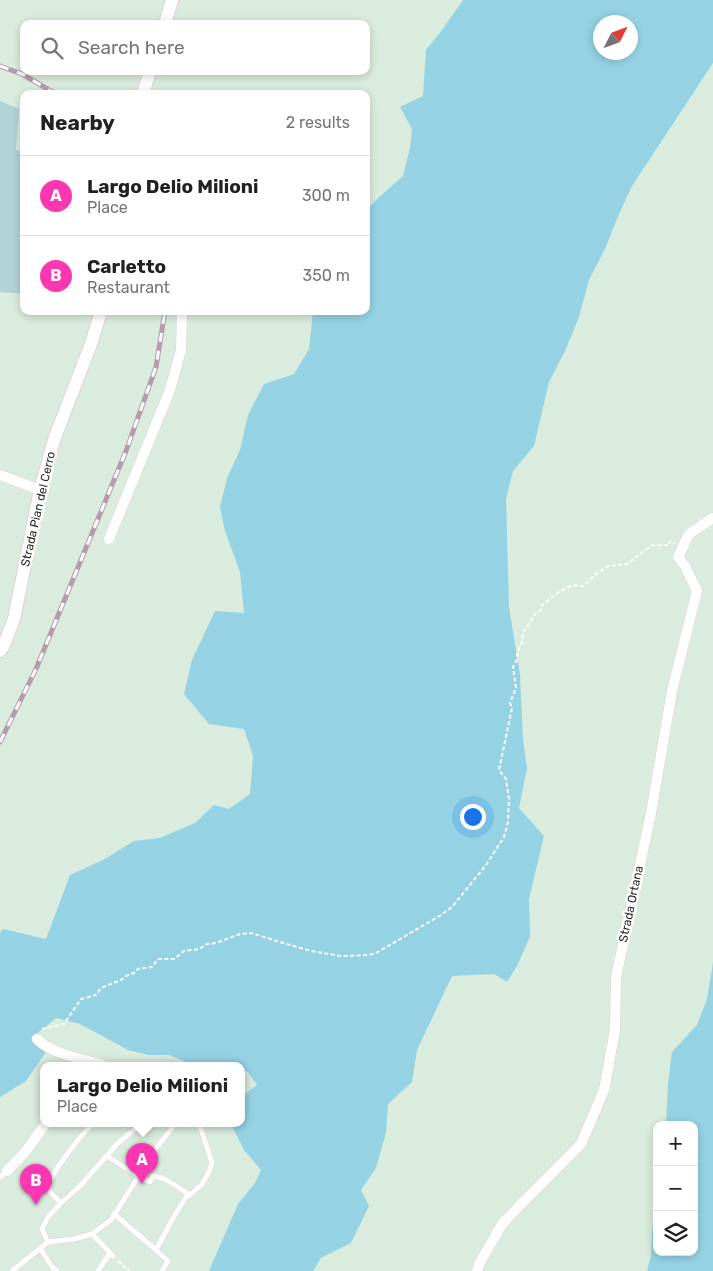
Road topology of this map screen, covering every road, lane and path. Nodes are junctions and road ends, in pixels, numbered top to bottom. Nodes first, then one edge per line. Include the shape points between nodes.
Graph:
1 (172, 0) edge
2 (166, 20) edge
3 (149, 75) edge
4 (144, 90) edge
5 (100, 315) edge
6 (182, 315) edge
7 (0, 475) edge
8 (40, 490) junction
9 (713, 518) edge
10 (109, 539) dead end
11 (678, 557) junction
12 (0, 651) edge
13 (37, 1039) joint
14 (92, 1062) edge
15 (43, 1127) edge
16 (89, 1127) edge
17 (137, 1127) edge
18 (200, 1127) edge
19 (171, 1128) edge
20 (107, 1156) junction
21 (3, 1174) edge
22 (138, 1176) junction
23 (190, 1195) junction
24 (61, 1202) junction
25 (114, 1214) junction
26 (92, 1234) junction
27 (48, 1242) junction
28 (40, 1248) junction
29 (156, 1250) junction
30 (112, 1255) junction
31 (14, 1270) edge
32 (57, 1271) edge
33 (98, 1271) edge
34 (129, 1271) edge
35 (162, 1271) edge
36 (477, 1271) edge

1 - 2 street
3 - 4 street
5 - 8 street, Strada Pian del Cerro via 55,437
6 - 10 street via 181,350 170,390
7 - 8 street
8 - 12 street, Strada Pian del Cerro via 14,619
9 - 11 street via 689,534
11 - 13 path via 680,541 652,545 627,564 609,566 598,572 584,586 565,589 535,614 523,633 517,654 514,667 516,688 510,703 512,708 499,770 506,779 509,800 504,837 476,879 452,907 369,955 320,953 251,934 240,934 184,951 174,959 158,959 152,967 138,969 101,988 96,995 81,999 64,1024 40,1030
11 - 36 street, Strada Ortana via 697,591 672,691 651,813 616,977 615,1030 604,1090 581,1144 502,1224
13 - 14 street via 54,1051
15 - 21 street via 26,1151
16 - 24 lane via 60,1162 47,1185
17 - 20 lane
18 - 23 lane via 212,1163 202,1184
19 - 22 lane
20 - 22 lane
20 - 24 lane
22 - 23 lane via 150,1182 153,1176 162,1178
22 - 25 lane
23 - 29 lane
24 - 27 lane via 42,1230
25 - 26 lane
25 - 29 lane
26 - 27 lane
26 - 30 lane
27 - 28 lane
28 - 31 lane
28 - 32 lane
29 - 35 lane via 168,1261
30 - 33 lane
30 - 34 path

